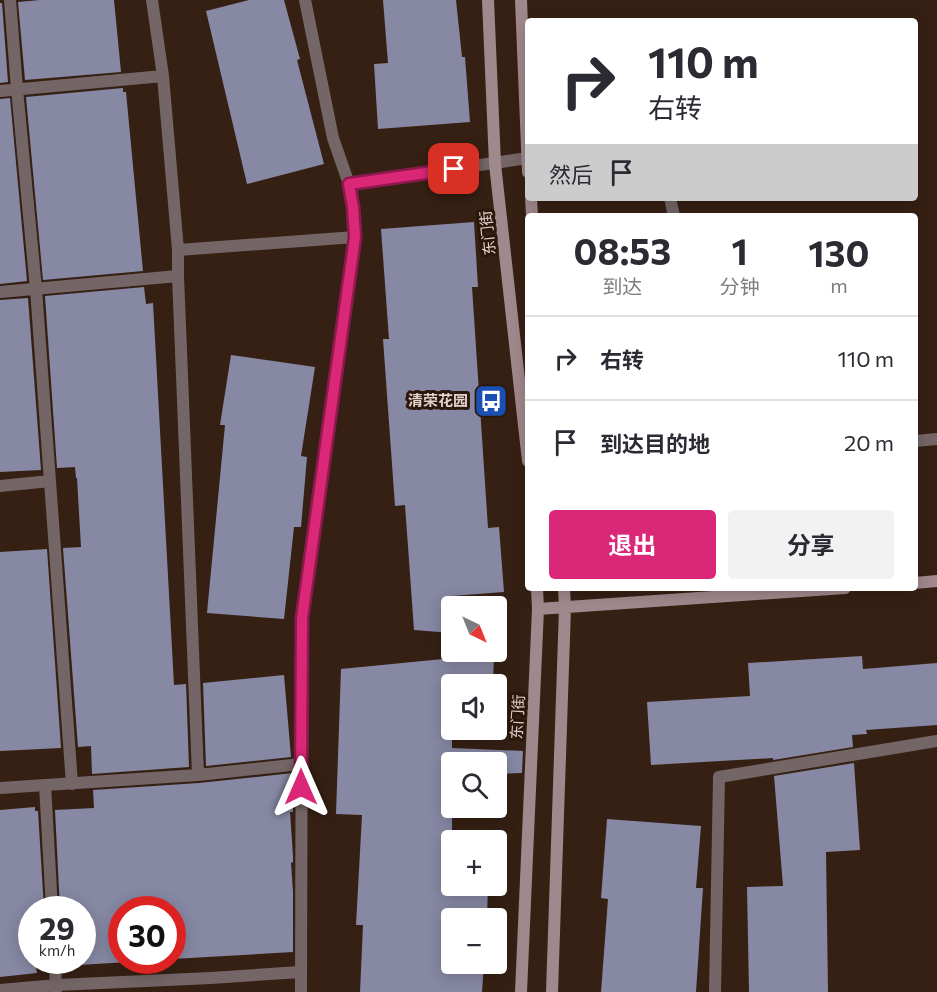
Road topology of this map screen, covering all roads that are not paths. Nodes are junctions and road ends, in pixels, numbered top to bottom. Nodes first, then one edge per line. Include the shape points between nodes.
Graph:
1 (10, 0) edge
2 (152, 0) edge
3 (305, 0) edge
4 (488, 0) edge
5 (521, 0) edge
6 (163, 76) junction
7 (17, 89) junction
8 (0, 91) edge
9 (525, 105) edge
10 (525, 158) edge
11 (495, 164) junction
12 (349, 184) junction
13 (355, 237) junction
14 (178, 250) junction
15 (178, 276) junction
16 (36, 289) junction
17 (0, 292) edge
18 (525, 434) edge
19 (937, 439) edge
20 (918, 441) edge
21 (50, 481) junction
22 (0, 486) edge
23 (937, 582) edge
24 (918, 583) edge
25 (537, 591) edge
26 (564, 591) edge
27 (802, 591) edge
28 (565, 608) junction
29 (538, 609) junction
30 (937, 741) edge
31 (301, 764) junction
32 (198, 775) junction
33 (72, 784) junction
34 (45, 786) junction
35 (0, 788) edge
36 (51, 896) edge
37 (300, 972) junction
38 (211, 978) junction
39 (56, 988) edge
40 (0, 990) edge
41 (212, 992) edge
42 (301, 992) edge
43 (521, 992) edge
44 (552, 992) edge
45 (715, 992) edge

1 - 7 street
2 - 6 street
3 - 12 street via 333,138
4 - 11 street, 东门街
5 - 9 street
6 - 7 street
6 - 14 street
7 - 8 street
7 - 16 street
10 - 11 street
11 - 12 street
11 - 18 street, 东门街
12 - 13 street
13 - 14 street
13 - 31 street via 302,618
14 - 15 street
15 - 16 street
15 - 32 street
16 - 17 street
16 - 21 street
19 - 20 street
21 - 22 street
21 - 33 street
23 - 24 street
25 - 29 street, 东门街
26 - 28 street
27 - 28 street
28 - 29 street
28 - 44 street
29 - 43 street, 东门街
30 - 45 street via 719,777
31 - 32 street
31 - 37 street
32 - 33 street
33 - 34 street
34 - 35 street
34 - 36 street
37 - 38 street
37 - 42 street
38 - 39 street
38 - 41 street
39 - 40 street

